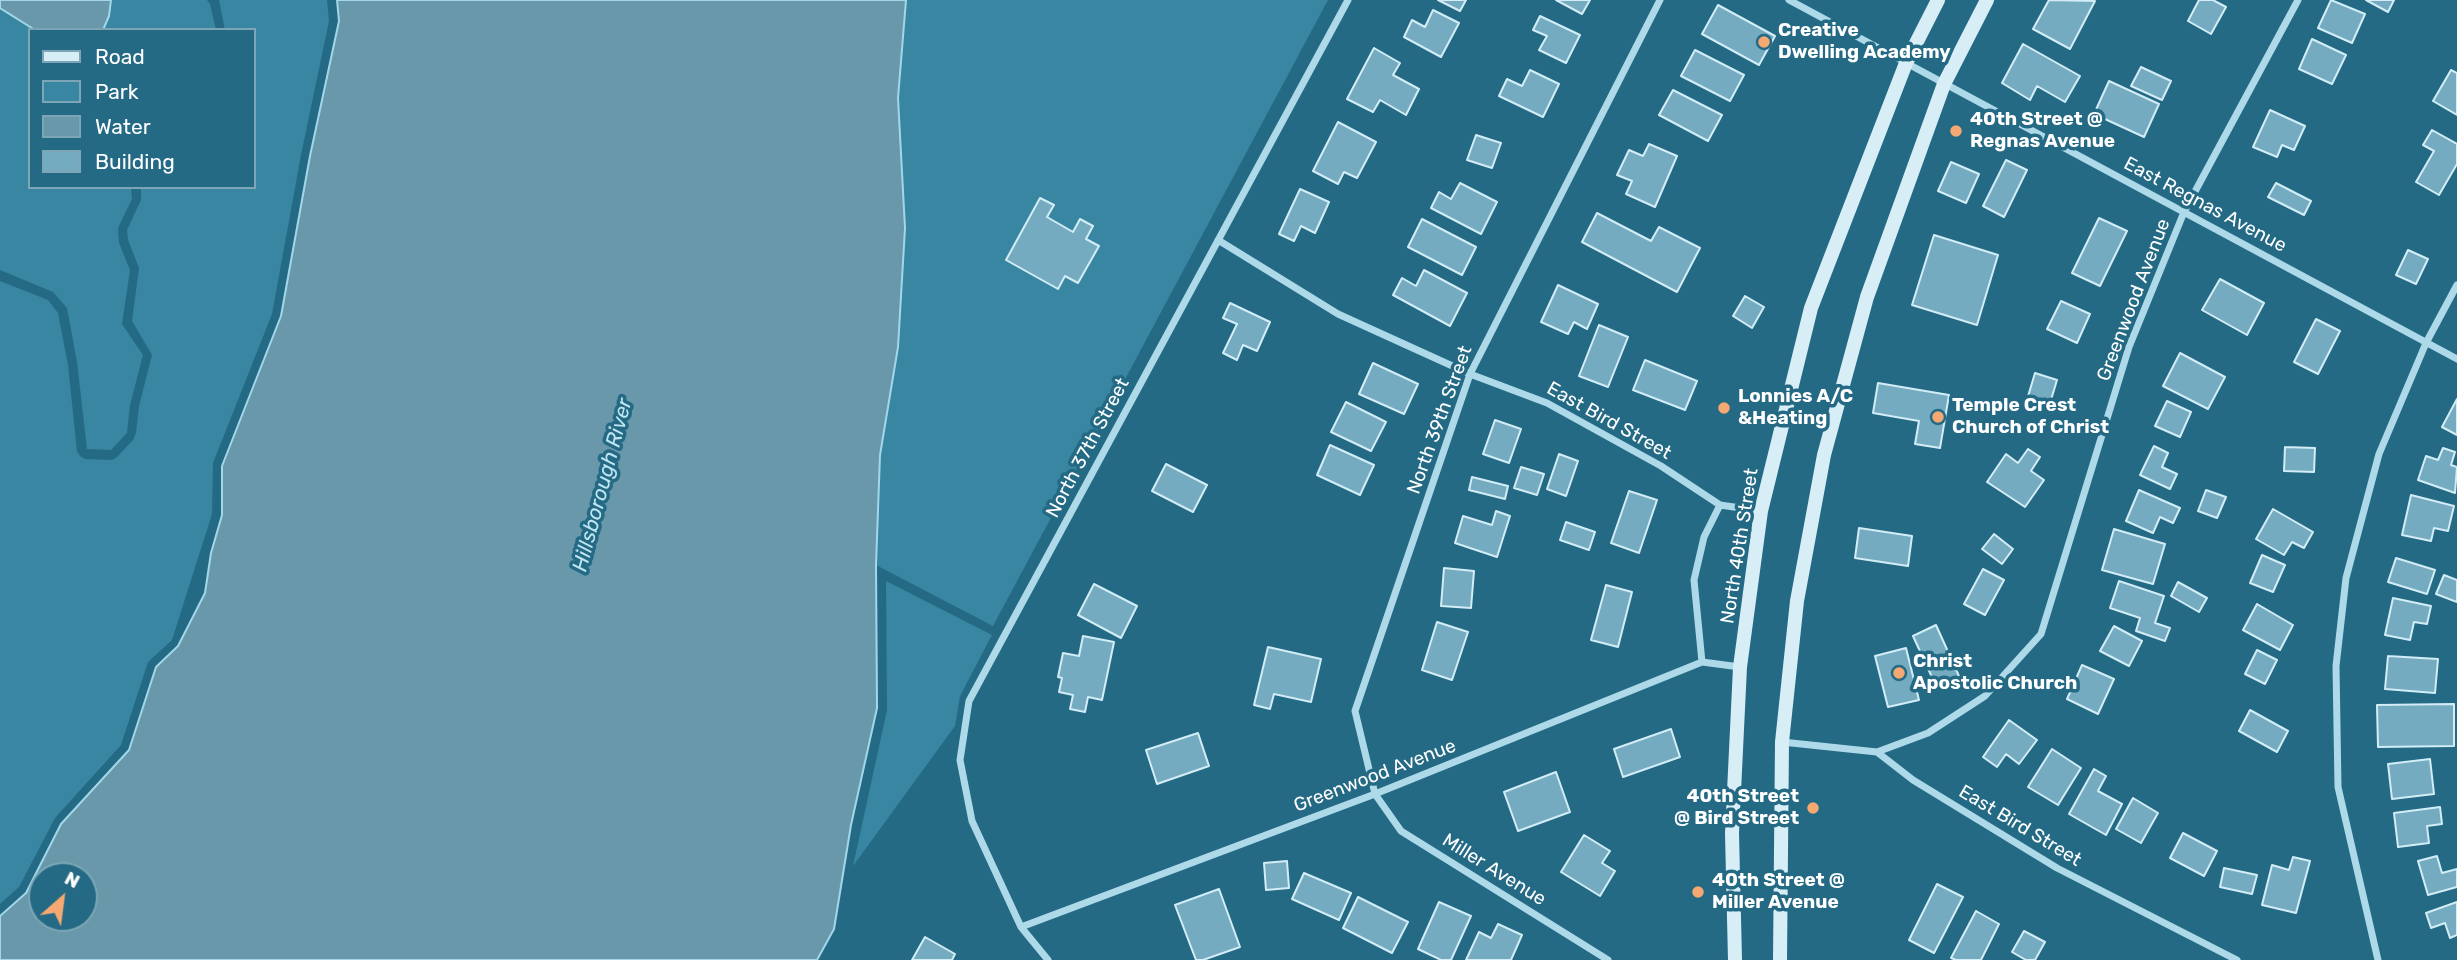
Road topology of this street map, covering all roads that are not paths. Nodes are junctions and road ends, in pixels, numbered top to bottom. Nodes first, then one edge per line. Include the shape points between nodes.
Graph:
1 (1348, 0) edge
2 (1660, 0) edge
3 (1789, 0) edge
4 (1938, 0) edge
5 (1987, 0) edge
6 (2298, 0) edge
7 (1906, 63) junction
8 (1944, 83) junction
9 (2185, 212) junction
10 (1218, 240) junction
11 (2457, 285) edge
12 (2426, 343) junction
13 (2457, 359) edge
14 (1470, 374) junction
15 (1720, 505) junction
16 (1761, 511) junction
17 (1702, 662) junction
18 (1740, 667) junction
19 (1782, 742) junction
20 (1877, 752) junction
21 (1375, 794) junction
22 (1021, 927) junction
23 (1048, 960) edge
24 (1608, 960) edge
25 (1735, 960) edge
26 (1780, 960) edge
27 (2237, 960) edge
28 (2378, 960) edge

1 - 10 street, North 37th Street
2 - 14 street, North 39th Street
3 - 7 street, East Regnas Avenue
4 - 7 main road, North 40th Street
5 - 8 main road
6 - 9 street, Greenwood Avenue
7 - 8 street, East Regnas Avenue
7 - 16 main road, North 40th Street via 1811,308
8 - 9 street, East Regnas Avenue
8 - 19 main road via 1864,305 1824,455 1797,601
9 - 12 street, East Regnas Avenue
9 - 20 street, Greenwood Avenue via 2129,347 2041,634 1985,696 1928,733
10 - 14 street, East Bird Street via 1338,314
10 - 22 street, North 37th Street via 969,701 960,760 972,821
11 - 12 street
12 - 13 street, East Regnas Avenue
12 - 28 street via 2376,466 2346,578 2336,666 2338,787
14 - 15 street, East Bird Street via 1547,403 1661,466
14 - 21 street, North 39th Street via 1356,711
15 - 16 street, East Bird Street
15 - 17 street via 1704,537 1694,580
16 - 18 main road, North 40th Street
17 - 18 street, Greenwood Avenue
17 - 21 street, Greenwood Avenue
18 - 25 main road, North 40th Street via 1732,834
19 - 20 street
19 - 26 main road
20 - 27 street, East Bird Street via 1913,780 2057,868
21 - 22 street, Greenwood Avenue
21 - 24 street, Miller Avenue via 1401,831
22 - 23 street, North 37th Street

